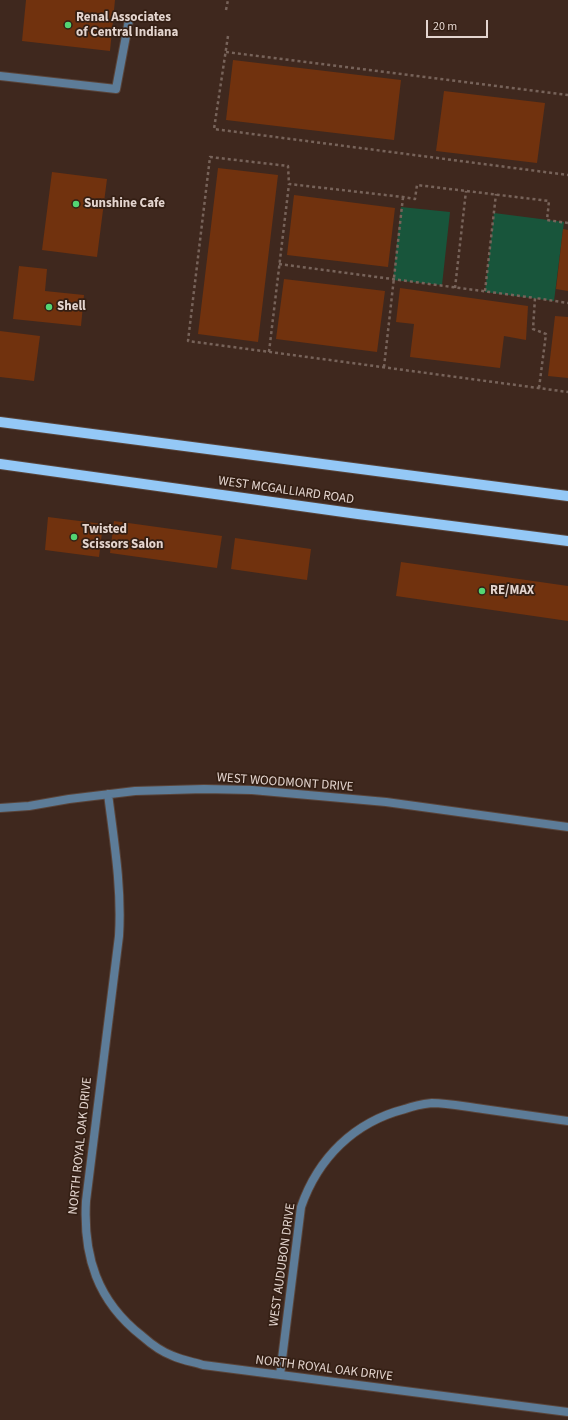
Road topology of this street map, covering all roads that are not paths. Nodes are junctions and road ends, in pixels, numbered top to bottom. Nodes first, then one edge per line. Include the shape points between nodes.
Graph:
1 (129, 20) dead end
2 (0, 76) edge
3 (0, 422) edge
4 (0, 464) edge
5 (568, 496) edge
6 (568, 541) edge
7 (108, 794) junction
8 (0, 808) edge
9 (568, 828) edge
10 (568, 1121) edge
11 (280, 1375) junction
12 (568, 1412) edge

1 - 2 street via 116,89
3 - 5 main road
4 - 6 main road, WEST MCGALLIARD ROAD
7 - 8 street, WEST WOODMONT DRIVE
7 - 9 street, WEST WOODMONT DRIVE via 135,790 252,790 386,802
7 - 11 street, NORTH ROYAL OAK DRIVE via 117,862 120,913 86,1201 86,1242 92,1265 113,1308 129,1326 172,1356 203,1365
10 - 11 street, WEST AUDUBON DRIVE via 431,1103 394,1112 373,1121 340,1145 316,1174 301,1207
11 - 12 street, NORTH ROYAL OAK DRIVE

